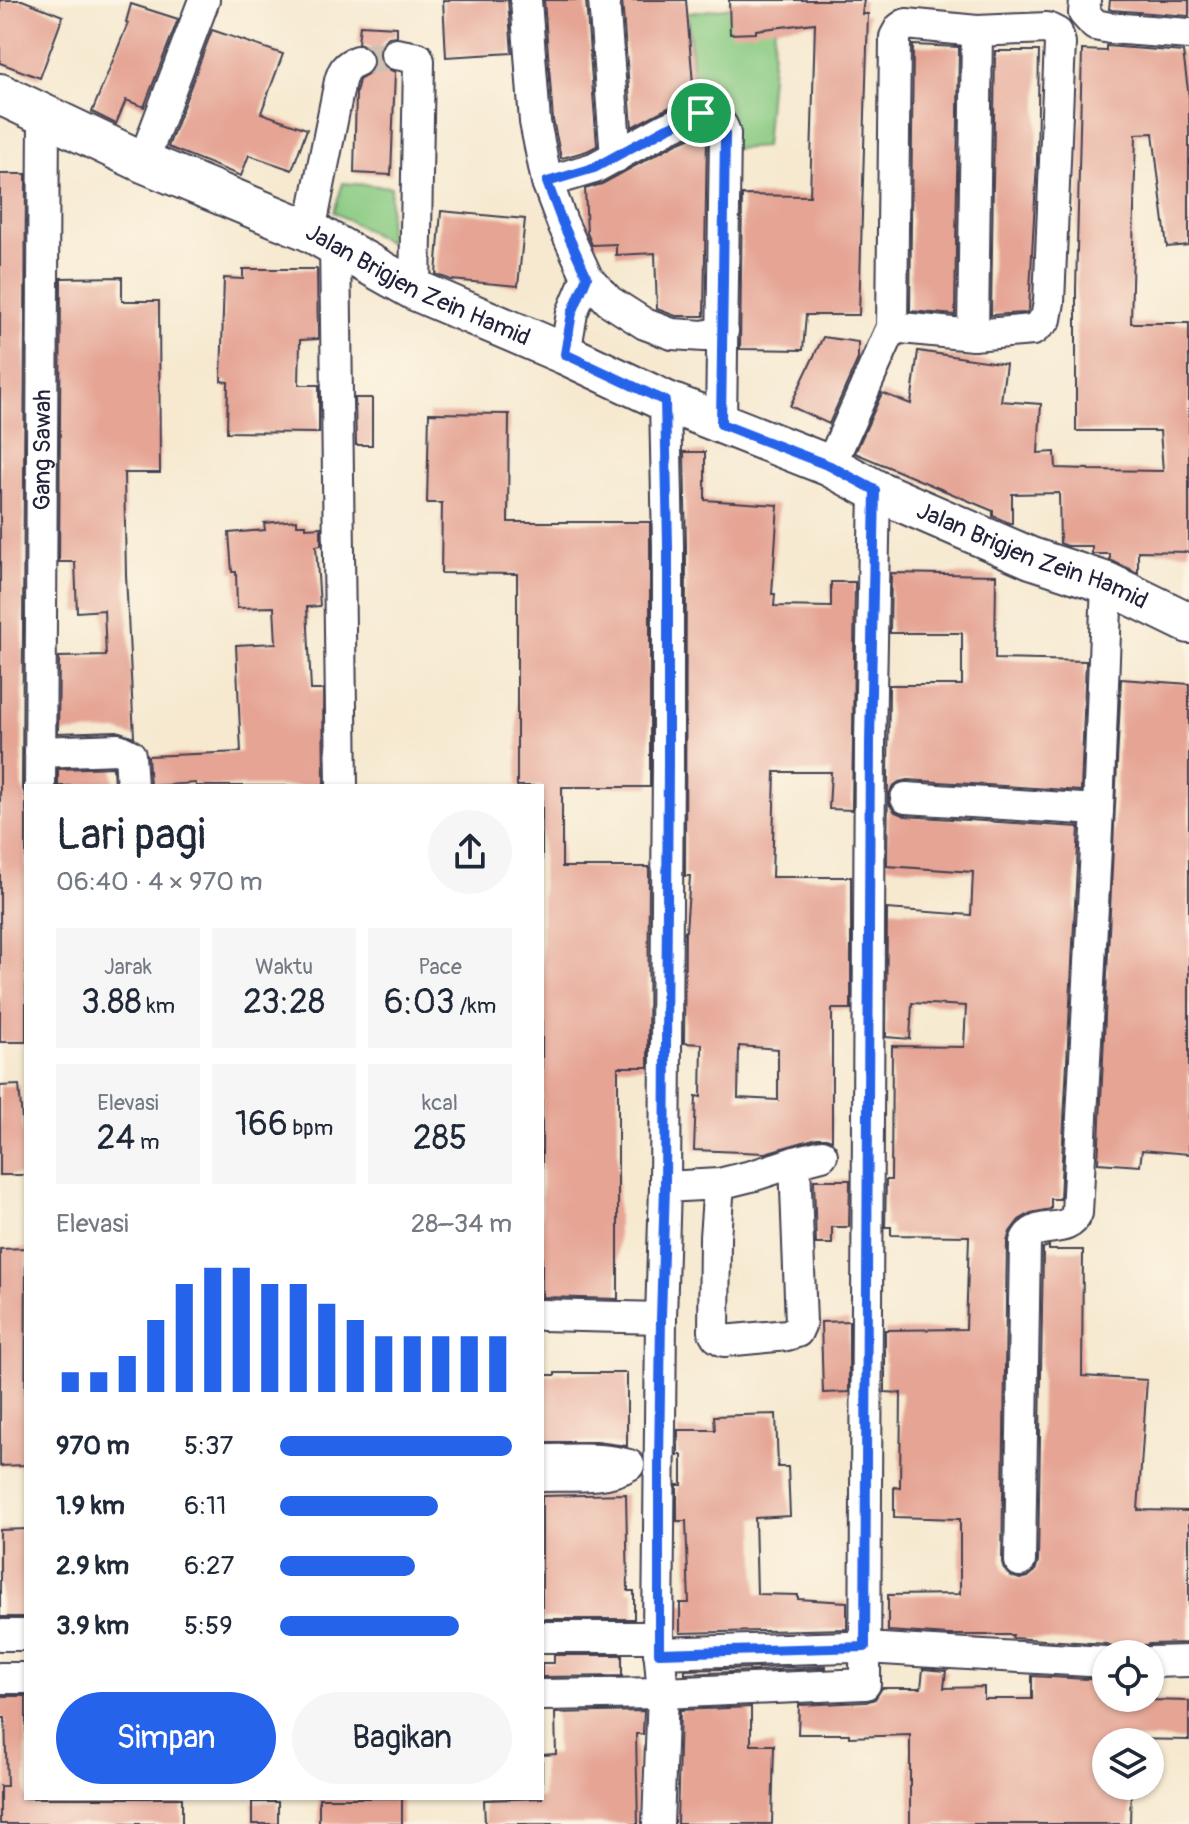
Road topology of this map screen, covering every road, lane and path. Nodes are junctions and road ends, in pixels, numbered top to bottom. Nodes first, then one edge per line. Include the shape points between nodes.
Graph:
1 (204, 0) edge
2 (526, 0) edge
3 (604, 0) edge
4 (1085, 0) edge
5 (977, 31) junction
6 (1189, 34) edge
7 (396, 54) dead end
8 (357, 61) dead end
9 (0, 94) edge
10 (44, 115) junction
11 (616, 157) junction
12 (143, 162) junction
13 (547, 182) junction
14 (322, 237) junction
15 (587, 277) junction
16 (415, 290) junction
17 (892, 327) junction
18 (723, 331) junction
19 (973, 335) junction
20 (565, 354) junction
21 (665, 401) junction
22 (721, 424) junction
23 (830, 466) junction
24 (875, 490) junction
25 (1107, 583) junction
26 (1189, 623) edge
27 (40, 752) junction
28 (40, 784) edge
29 (132, 784) edge
30 (342, 784) edge
31 (906, 798) dead end
32 (1098, 810) junction
33 (719, 1184) junction
34 (665, 1187) junction
35 (544, 1315) edge
36 (661, 1318) junction
37 (544, 1460) edge
38 (644, 1464) junction
39 (544, 1476) edge
40 (1020, 1561) dead end
41 (0, 1635) edge
42 (24, 1635) edge
43 (544, 1637) edge
44 (658, 1645) junction
45 (865, 1647) junction
46 (1092, 1661) edge
47 (1189, 1661) edge
48 (1164, 1662) edge
49 (0, 1678) edge
50 (24, 1678) edge
51 (663, 1693) junction
52 (544, 1695) edge
53 (658, 1824) edge

1 - 12 street
2 - 13 street via 535,122
3 - 11 street
4 - 6 street via 1084,13 1095,25
5 - 17 street via 906,24 895,37
5 - 19 street
5 - 19 street via 1047,28 1057,33 1060,43 1046,319 1033,330
7 - 16 street via 418,58 419,63
8 - 14 street via 348,64 340,81
9 - 10 main road, Jalan Brigjen Zein Hamid
10 - 12 main road, Jalan Brigjen Zein Hamid
10 - 27 street, Gang Sawah
11 - 13 street
11 - 18 street via 701,113 708,112 724,128
12 - 14 main road, Jalan Brigjen Zein Hamid
13 - 15 street
14 - 16 main road, Jalan Brigjen Zein Hamid
14 - 30 street
15 - 18 street via 609,301 645,324 672,334
15 - 20 street via 572,313
16 - 20 main road, Jalan Brigjen Zein Hamid
17 - 19 street
17 - 23 street
18 - 22 street
20 - 21 main road, Jalan Brigjen Zein Hamid
21 - 22 main road, Jalan Brigjen Zein Hamid
21 - 34 street
22 - 23 main road, Jalan Brigjen Zein Hamid
23 - 24 main road, Jalan Brigjen Zein Hamid
24 - 25 main road, Jalan Brigjen Zein Hamid via 1031,558
24 - 45 street
25 - 26 main road, Jalan Brigjen Zein Hamid
25 - 32 street
27 - 28 street, Gang Sawah
27 - 29 street via 125,751 130,755
31 - 32 street
32 - 40 street via 1077,1213 1068,1225 1033,1231 1025,1242
33 - 33 street via 714,1332 724,1341 797,1332 808,1159
33 - 34 street
34 - 36 street
35 - 36 street
36 - 38 street
37 - 38 street
38 - 39 street via 592,1475
38 - 44 street
41 - 42 street
43 - 44 street
44 - 45 street
44 - 51 street
45 - 46 street
45 - 51 street via 865,1684
47 - 48 street
49 - 50 street
51 - 52 street
51 - 53 street

